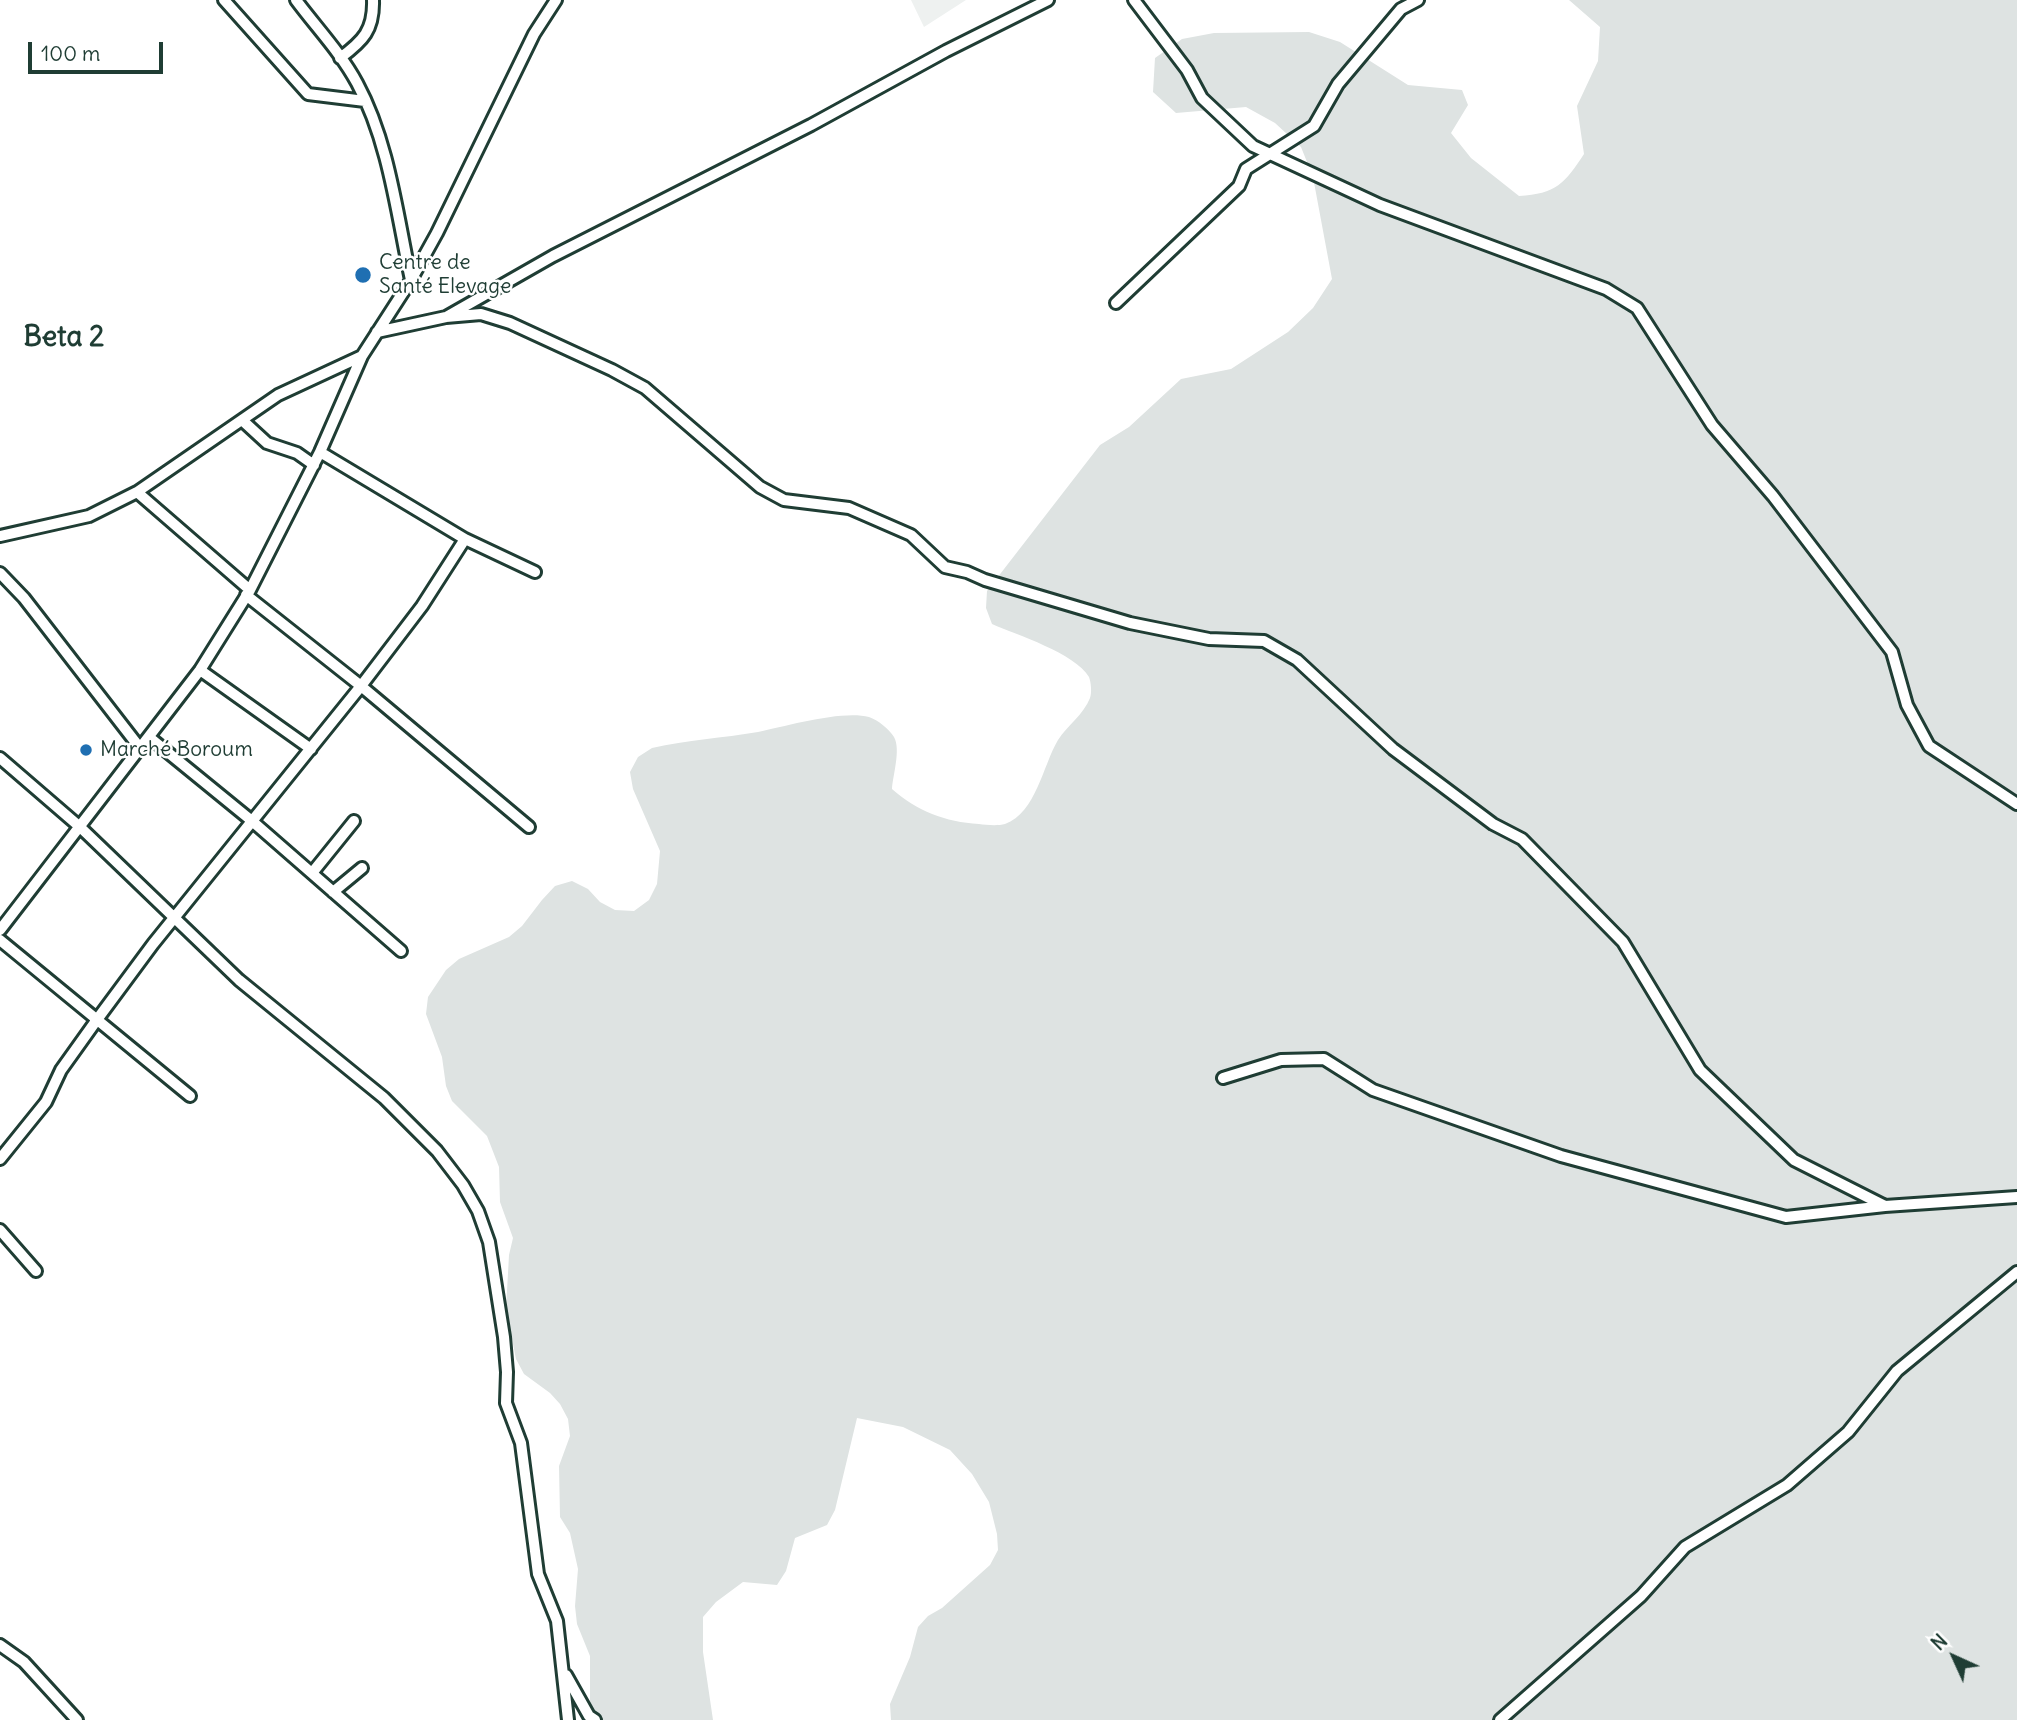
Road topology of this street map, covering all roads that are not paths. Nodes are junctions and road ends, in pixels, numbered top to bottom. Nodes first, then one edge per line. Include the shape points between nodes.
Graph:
1 (224, 0) edge
2 (296, 0) edge
3 (373, 0) edge
4 (556, 0) edge
5 (1048, 0) edge
6 (1134, 0) edge
7 (1418, 0) edge
8 (340, 58) junction
9 (365, 100) junction
10 (1270, 153) junction
11 (411, 280) junction
12 (1116, 303) dead end
13 (446, 317) junction
14 (377, 332) junction
15 (362, 356) junction
16 (242, 420) junction
17 (320, 453) junction
18 (314, 465) junction
19 (137, 492) junction
20 (0, 536) edge
21 (465, 539) junction
22 (535, 572) dead end
23 (0, 573) edge
24 (248, 592) junction
25 (200, 670) junction
26 (361, 686) junction
27 (149, 737) junction
28 (140, 748) junction
29 (311, 749) junction
30 (0, 758) edge
31 (2017, 804) edge
32 (252, 821) junction
33 (354, 821) dead end
34 (80, 827) junction
35 (530, 827) dead end
36 (362, 868) dead end
37 (312, 873) junction
38 (333, 892) junction
39 (175, 916) junction
40 (0, 930) edge
41 (0, 940) edge
42 (401, 951) dead end
43 (96, 1021) junction
44 (1223, 1078) dead end
45 (190, 1096) dead end
46 (0, 1159) edge
47 (2017, 1197) edge
48 (1885, 1206) junction
49 (0, 1230) edge
50 (36, 1272) dead end
51 (2017, 1272) edge
52 (0, 1645) edge
53 (564, 1673) junction
54 (77, 1720) edge
55 (568, 1720) edge
56 (596, 1720) edge
57 (1500, 1720) edge

1 - 9 street via 308,94
2 - 8 street
3 - 8 street via 370,28
4 - 11 street via 534,34
5 - 13 street via 553,256
6 - 10 street via 1187,69 1202,98 1253,146
7 - 10 street via 1401,9 1338,84 1314,126
8 - 9 street
9 - 11 street via 390,179
10 - 12 street via 1246,169 1239,186
10 - 31 street via 1381,205 1606,289 1637,308 1712,425 1773,496 1892,652 1907,705 1929,746
11 - 14 street
13 - 14 street
13 - 48 street via 481,314 500,320 612,370 645,388 760,487 784,500 849,508 896,528 911,535 945,567 1130,623 1209,639 1264,641 1297,660 1393,749 1493,824 1522,839 1623,942 1700,1070 1794,1160
14 - 15 street
15 - 16 street via 278,395
15 - 17 street
16 - 18 street via 267,443 297,453
16 - 19 street
17 - 18 street
17 - 21 street
18 - 24 street
19 - 20 street via 89,516
19 - 24 street
21 - 22 street
21 - 26 street via 422,606
23 - 28 street
24 - 25 street
24 - 26 street
25 - 27 street
25 - 29 street
26 - 29 street
26 - 35 street
27 - 28 street
27 - 32 street
28 - 34 street
29 - 32 street
30 - 34 street
32 - 37 street
32 - 39 street
33 - 37 street via 338,830
34 - 39 street
34 - 40 street
36 - 38 street
37 - 38 street
38 - 42 street
39 - 43 street
39 - 53 street via 239,980 412,1125 463,1185 478,1212 494,1266 506,1360 506,1403 522,1443 538,1574 557,1621
41 - 43 street
43 - 45 street
43 - 46 street via 61,1070 46,1102
44 - 48 street via 1281,1060 1324,1059 1373,1090 1561,1156 1786,1217
47 - 48 street
49 - 50 street
51 - 57 street via 1897,1371 1848,1432 1787,1485 1685,1547 1641,1596
52 - 54 street via 24,1662
53 - 55 street
53 - 56 street via 589,1716

